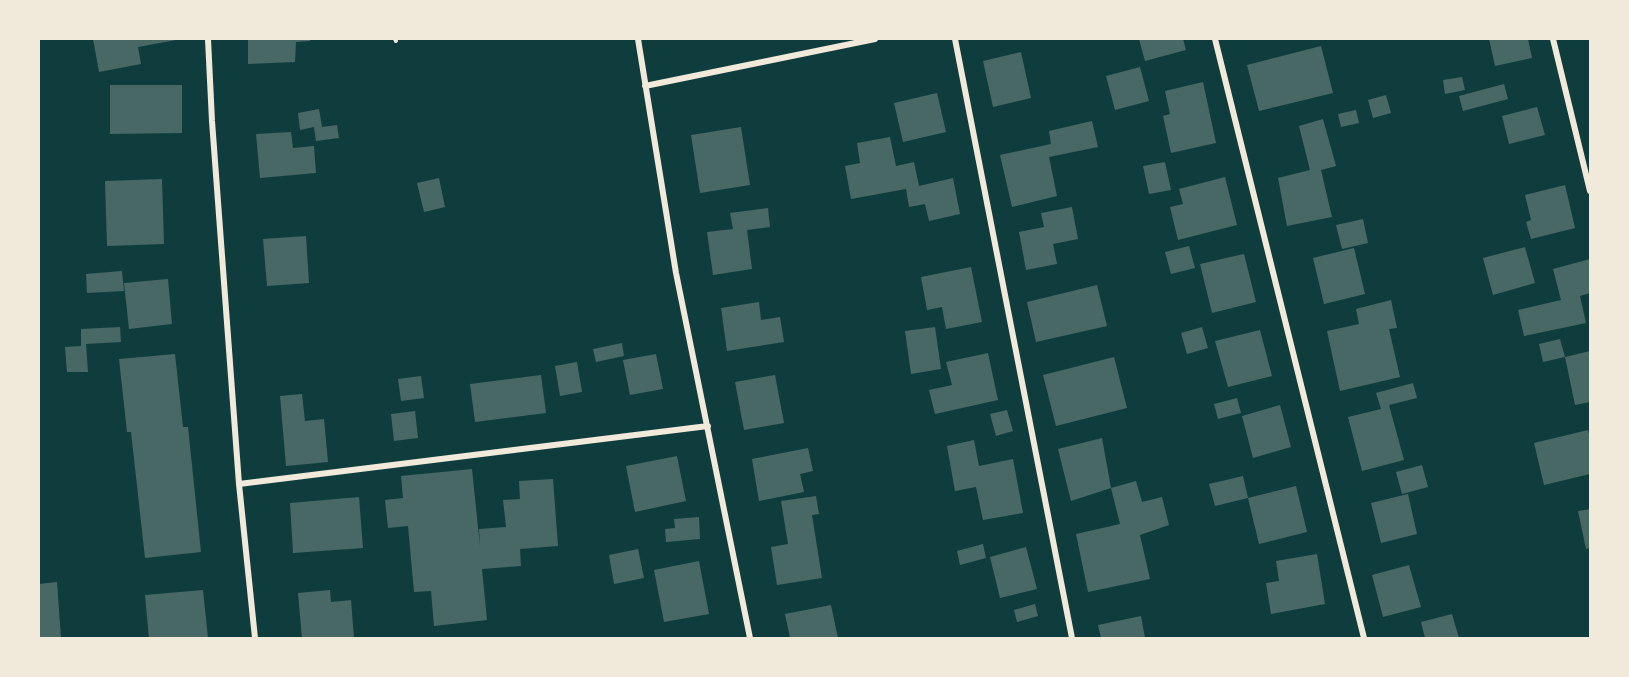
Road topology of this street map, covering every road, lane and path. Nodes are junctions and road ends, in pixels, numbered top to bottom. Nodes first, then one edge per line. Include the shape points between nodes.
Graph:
1 (208, 39) edge
2 (638, 39) edge
3 (875, 39) edge
4 (955, 39) edge
5 (1215, 39) edge
6 (1553, 39) edge
7 (645, 86) junction
8 (1590, 191) edge
9 (708, 426) junction
10 (239, 484) junction
11 (255, 638) edge
12 (750, 638) edge
13 (1072, 638) edge
14 (1364, 638) edge

1 - 10 street
2 - 7 street
3 - 7 street
4 - 13 street
5 - 14 street
6 - 8 street
7 - 9 street via 676,273
9 - 10 street
9 - 12 street
10 - 11 street

